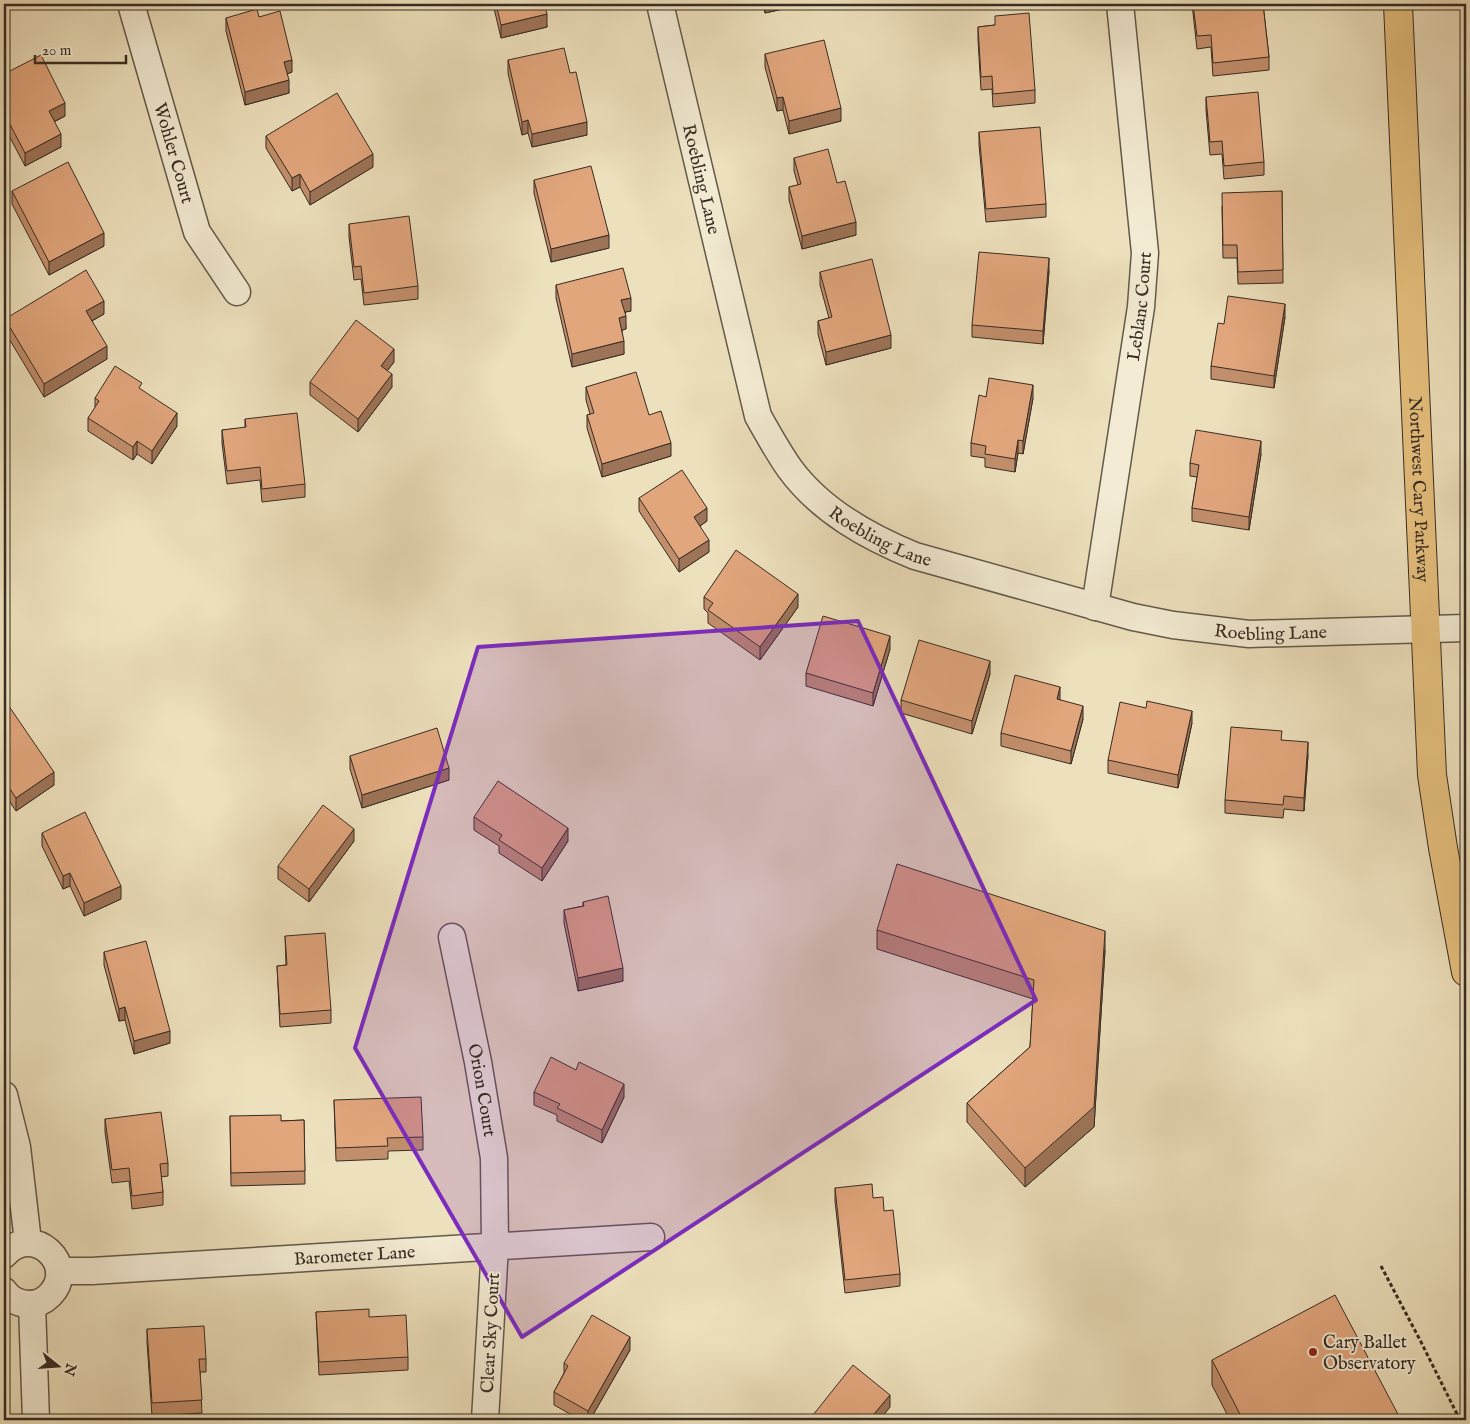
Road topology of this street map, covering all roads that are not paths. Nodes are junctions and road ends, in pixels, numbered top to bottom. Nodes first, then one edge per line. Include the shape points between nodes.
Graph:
1 (131, 4) edge
2 (660, 4) edge
3 (1120, 4) edge
4 (1398, 4) edge
5 (237, 292) dead end
6 (1095, 607) junction
7 (1426, 628) junction
8 (1466, 628) edge
9 (452, 937) dead end
10 (1466, 972) edge
11 (4, 1095) edge
12 (651, 1237) dead end
13 (28, 1242) junction
14 (495, 1246) junction
15 (4, 1255) edge
16 (59, 1271) junction
17 (4, 1291) edge
18 (32, 1304) junction
19 (36, 1420) edge
20 (485, 1420) edge

1 - 5 street, Wohler Court via 196,232
2 - 6 street, Roebling Lane via 758,416 790,470 836,515 889,546
3 - 6 street, Leblanc Court via 1145,253 1141,307
4 - 7 main road, Northwest Cary Parkway
6 - 7 street, Roebling Lane via 1173,625 1248,634
7 - 8 street, Roebling Lane
7 - 10 main road, Northwest Cary Parkway via 1432,775
9 - 14 street, Orion Court via 494,1158
11 - 13 street via 17,1146
12 - 14 street, Barometer Lane
13 - 15 street via 9,1249
13 - 16 street via 52,1254
14 - 16 street, Barometer Lane
14 - 20 street, Clear Sky Court
16 - 18 street via 55,1289 49,1296
17 - 18 street via 13,1300
18 - 19 street

